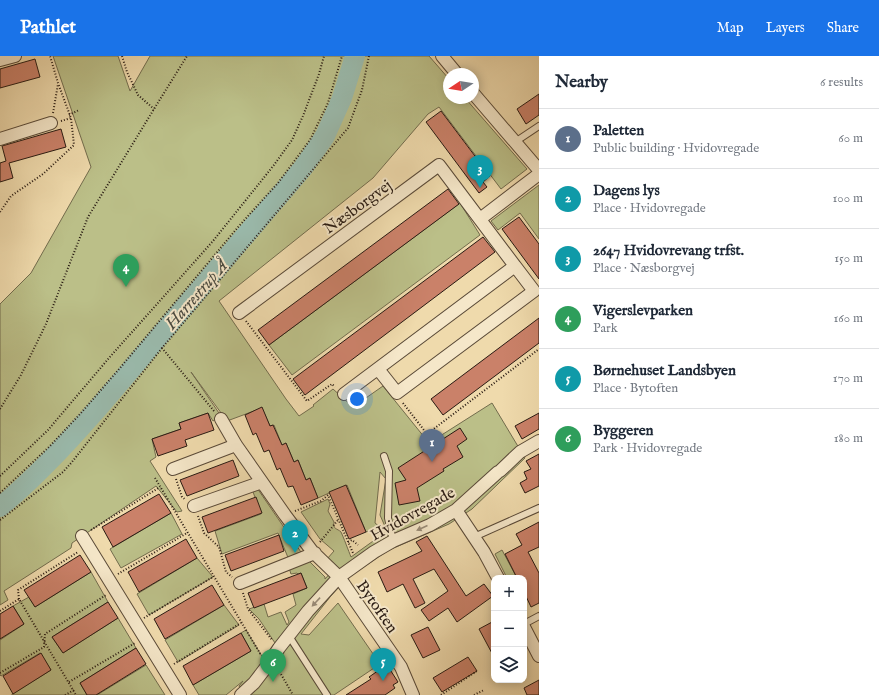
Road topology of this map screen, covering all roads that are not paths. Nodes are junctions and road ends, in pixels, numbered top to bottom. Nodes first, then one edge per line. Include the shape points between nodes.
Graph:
1 (15, 56) edge
2 (442, 56) edge
3 (0, 60) edge
4 (452, 68) edge
5 (479, 99) edge
6 (51, 124) road end
7 (539, 126) edge
8 (0, 138) edge
9 (515, 142) junction
10 (539, 170) edge
11 (539, 174) edge
12 (480, 219) junction
13 (515, 266) junction
14 (239, 313) road end
15 (378, 369) junction
16 (344, 394) road end
17 (221, 419) road end
18 (539, 441) edge
19 (236, 445) junction
20 (384, 456) dead end
21 (173, 469) road end
22 (262, 482) junction
23 (194, 506) road end
24 (539, 508) edge
25 (456, 510) junction
26 (474, 537) junction
27 (85, 541) road end
28 (393, 542) junction
29 (313, 552) junction
30 (496, 575) edge
31 (339, 577) junction
32 (240, 583) road end
33 (539, 616) edge
34 (527, 622) edge
35 (527, 633) edge
36 (289, 636) junction
37 (539, 656) edge
38 (180, 695) edge
39 (241, 695) edge
40 (327, 695) edge
41 (413, 695) edge

1 - 3 street
2 - 4 street
5 - 9 street
6 - 8 street
7 - 9 lane
9 - 10 street
11 - 12 street
12 - 13 street, Næsborgvej
12 - 14 street, Næsborgvej via 439,165
13 - 15 street
13 - 15 street, Næsborgvej via 534,291 397,394
15 - 16 street
17 - 19 street
18 - 25 street, Hvidovregade via 520,452
19 - 21 street
19 - 22 street
20 - 28 lane via 389,471 388,518
22 - 23 street
22 - 29 street
24 - 26 lane
25 - 26 street
25 -> 28 street, Hvidovregade
26 - 30 street
27 - 38 street
28 - 31 street, Hvidovregade
29 - 31 street
29 - 32 street
31 -> 36 street, Hvidovregade
31 - 41 street, Bytoften via 401,667
33 - 34 lane
35 - 37 street
36 - 39 street, Hvidovregade via 254,683
36 - 40 lane

